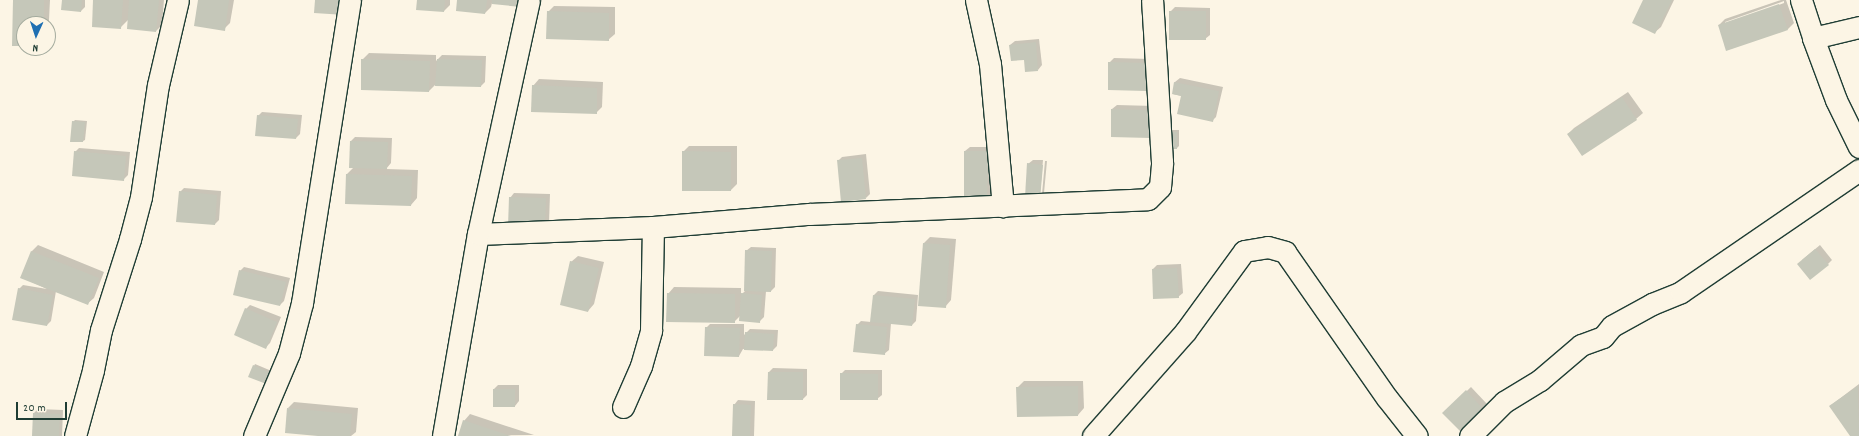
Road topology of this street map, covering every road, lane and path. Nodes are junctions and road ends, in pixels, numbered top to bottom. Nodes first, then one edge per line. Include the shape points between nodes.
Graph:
1 (178, 0) edge
2 (350, 0) edge
3 (529, 0) edge
4 (976, 0) edge
5 (1152, 0) edge
6 (1801, 0) edge
7 (1859, 27) edge
8 (1813, 38) junction
9 (1859, 148) edge
10 (1859, 170) edge
11 (1003, 206) junction
12 (653, 227) junction
13 (478, 234) junction
14 (623, 407) dead end
15 (75, 436) edge
16 (254, 436) edge
17 (443, 436) edge
18 (1093, 436) edge
19 (1417, 436) edge
20 (1470, 436) edge

1 - 15 street via 158,86 141,196 101,330
2 - 16 street via 302,302 289,353
3 - 13 street
4 - 11 street via 990,64
5 - 11 street via 1162,162 1160,187 1148,199
6 - 8 street
7 - 8 street
8 - 9 street via 1836,100
10 - 20 street via 1681,292 1652,304 1612,326 1603,338 1581,345 1540,380 1504,402
11 - 12 street via 809,214
12 - 13 street
12 - 14 street via 651,330 641,366
13 - 17 street
18 - 19 street via 1185,332 1244,251 1268,247 1285,252

